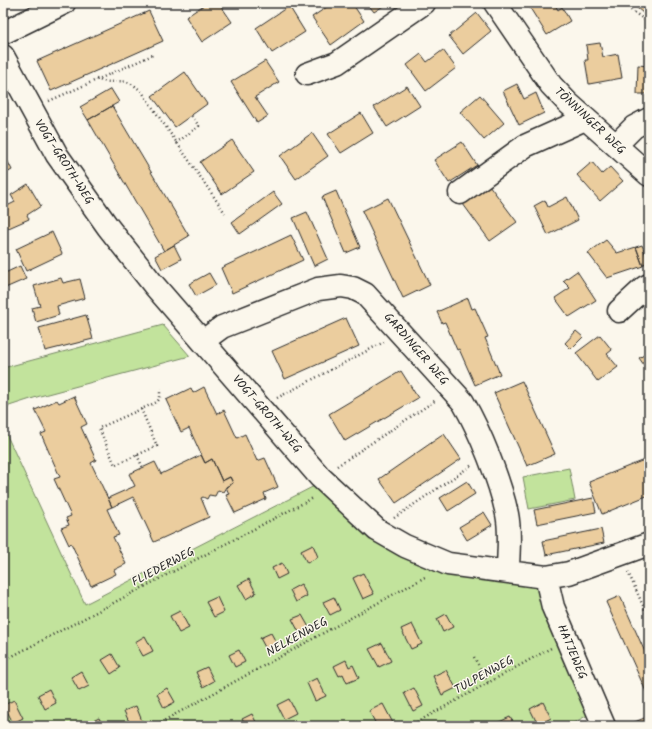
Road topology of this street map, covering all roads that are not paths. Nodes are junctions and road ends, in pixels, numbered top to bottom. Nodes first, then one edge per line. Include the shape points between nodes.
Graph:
1 (64, 3) edge
2 (424, 3) edge
3 (496, 3) edge
4 (3, 33) edge
5 (3, 56) edge
6 (307, 74) dead end
7 (585, 119) junction
8 (649, 119) edge
9 (616, 145) junction
10 (649, 175) edge
11 (460, 193) dead end
12 (649, 285) edge
13 (619, 311) dead end
14 (203, 341) junction
15 (649, 544) edge
16 (508, 572) junction
17 (546, 577) junction
18 (604, 726) edge

1 - 4 street
2 - 6 street via 337,63
3 - 7 street, TÖNNINGER WEG via 551,85
5 - 14 street, VOGT-GROTH-WEG via 57,154 108,227
7 - 9 street, TÖNNINGER WEG
7 - 11 street via 525,146
8 - 9 street via 634,127
9 - 10 street, TÖNNINGER WEG
12 - 13 street
14 - 16 street, VOGT-GROTH-WEG via 326,483 377,530 405,546 448,564
14 - 16 street, GARDINGER WEG via 222,327 318,289 329,286 353,288 365,294 463,402 473,419 507,515
15 - 17 street, VOGT-GROTH-WEG via 569,573
16 - 17 street, VOGT-GROTH-WEG
17 - 18 street, HATJEWEG via 552,607

